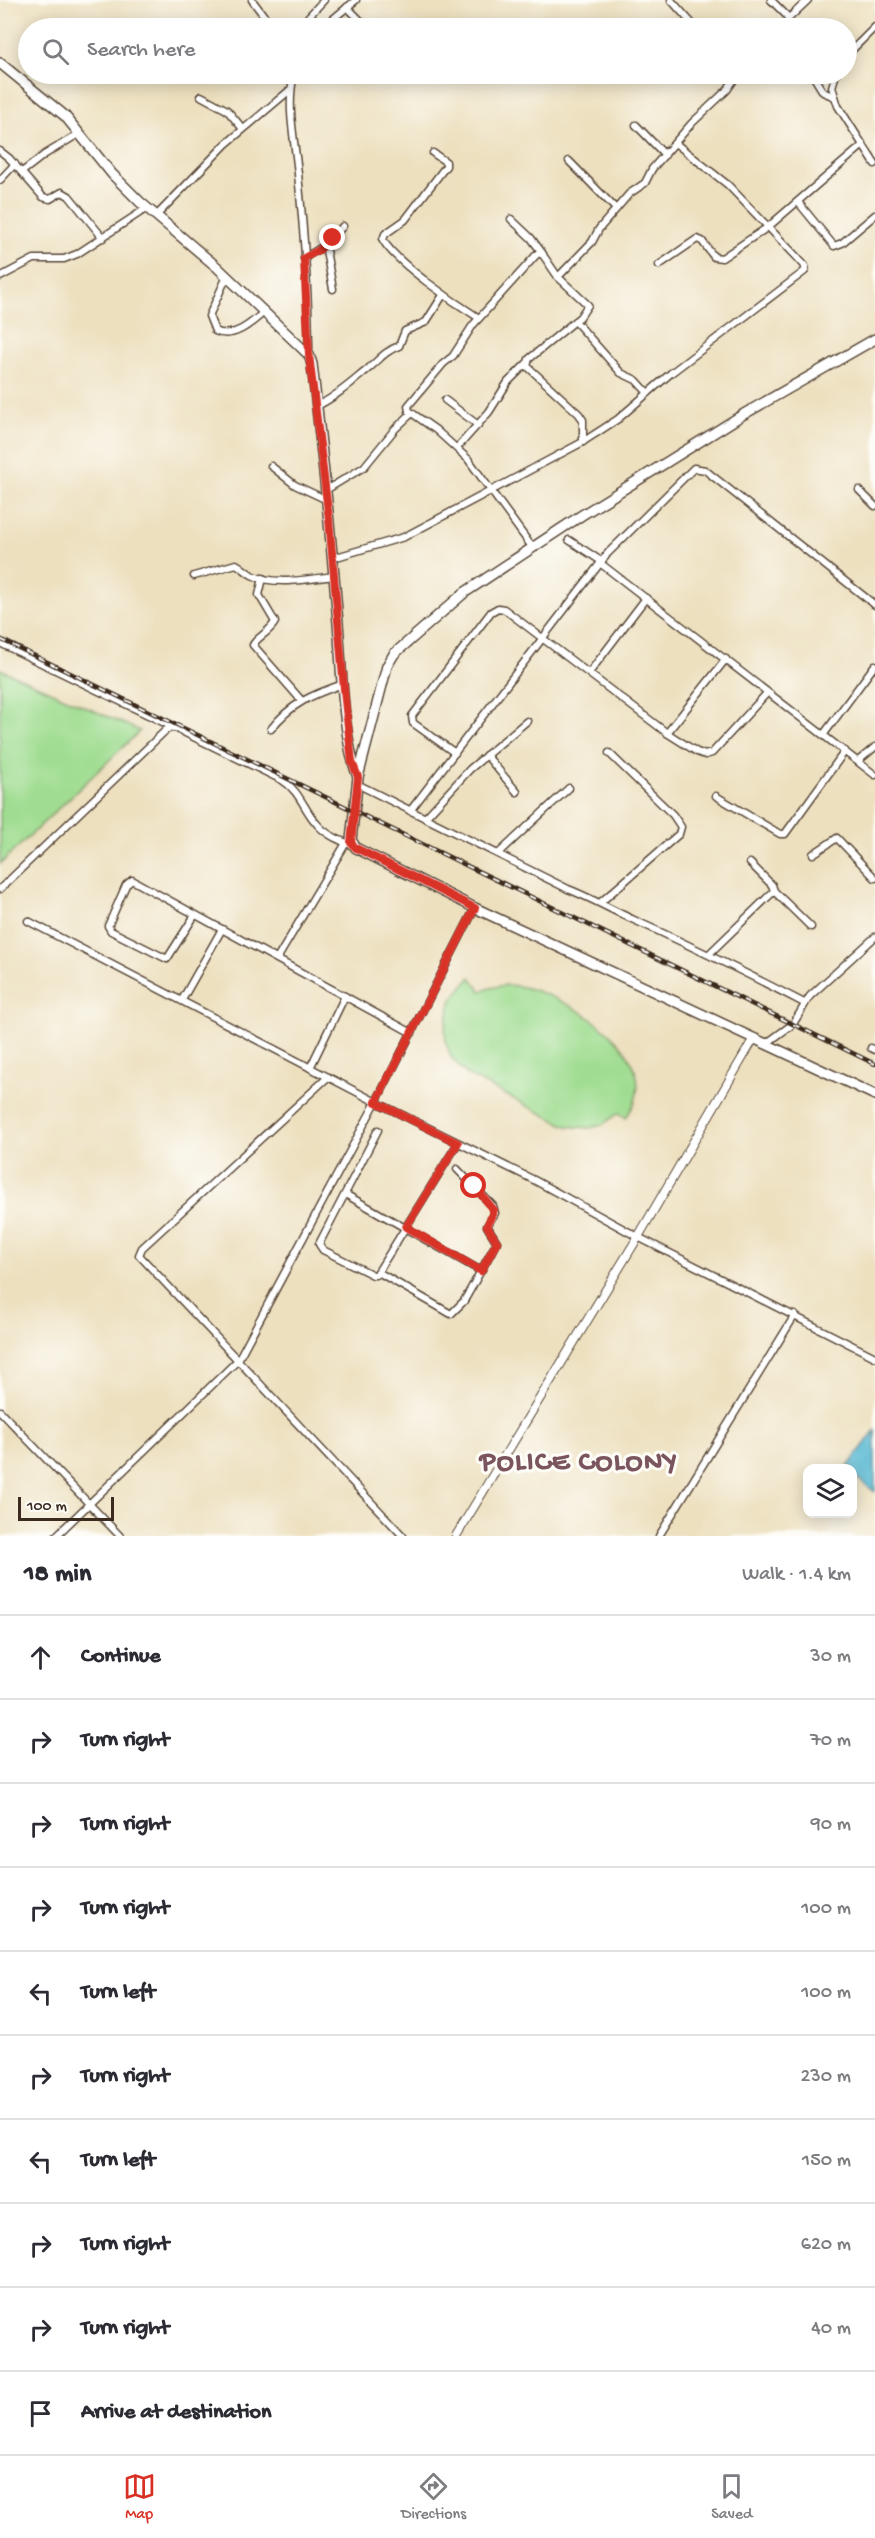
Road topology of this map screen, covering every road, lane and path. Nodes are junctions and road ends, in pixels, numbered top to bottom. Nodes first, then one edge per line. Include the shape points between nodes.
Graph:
1 (252, 0) edge
2 (324, 0) edge
3 (356, 0) edge
4 (671, 0) edge
5 (771, 0) edge
6 (808, 0) edge
7 (347, 7) junction
8 (308, 17) dead end
9 (266, 18) edge
10 (334, 18) edge
11 (358, 18) edge
12 (687, 18) edge
13 (787, 18) edge
14 (789, 18) edge
15 (875, 27) edge
16 (857, 45) edge
17 (1, 65) edge
18 (18, 77) edge
19 (27, 84) edge
20 (292, 84) edge
21 (731, 84) edge
22 (818, 84) edge
23 (833, 84) edge
24 (290, 90) junction
25 (201, 96) dead end
26 (835, 97) junction
27 (636, 125) dead end
28 (243, 129) junction
29 (80, 133) junction
30 (675, 143) junction
31 (863, 145) junction
32 (0, 151) edge
33 (433, 153) dead end
34 (665, 154) junction
35 (569, 161) dead end
36 (15, 164) junction
37 (875, 164) edge
38 (22, 172) junction
39 (0, 180) edge
40 (798, 202) junction
41 (147, 208) junction
42 (616, 209) junction
43 (875, 215) edge
44 (156, 216) junction
45 (511, 219) dead end
46 (343, 226) dead end
47 (768, 227) junction
48 (103, 238) junction
49 (325, 245) junction
50 (543, 255) junction
51 (304, 258) junction
52 (659, 265) dead end
53 (227, 276) junction
54 (558, 277) junction
55 (0, 278) edge
56 (333, 289) dead end
57 (443, 295) junction
58 (265, 311) junction
59 (479, 318) junction
60 (575, 321) junction
61 (875, 339) edge
62 (309, 355) junction
63 (526, 364) junction
64 (648, 393) junction
65 (445, 400) dead end
66 (317, 406) junction
67 (412, 413) junction
68 (478, 425) junction
69 (583, 442) junction
70 (457, 448) junction
71 (271, 466) dead end
72 (326, 490) junction
73 (859, 490) dead end
74 (493, 491) junction
75 (327, 500) junction
76 (875, 506) edge
77 (569, 540) dead end
78 (532, 548) junction
79 (333, 558) junction
80 (601, 562) junction
81 (194, 576) dead end
82 (334, 576) junction
83 (263, 578) junction
84 (646, 598) junction
85 (875, 606) edge
86 (543, 638) junction
87 (0, 643) edge
88 (726, 659) junction
89 (875, 665) edge
90 (589, 673) junction
91 (343, 684) junction
92 (767, 693) junction
93 (301, 700) junction
94 (527, 721) dead end
95 (174, 727) junction
96 (271, 729) dead end
97 (667, 734) junction
98 (824, 734) junction
99 (875, 747) edge
100 (845, 751) junction
101 (455, 753) junction
102 (609, 753) dead end
103 (486, 755) junction
104 (858, 762) junction
105 (875, 775) edge
106 (357, 780) junction
107 (569, 788) dead end
108 (517, 792) dead end
109 (716, 796) dead end
110 (410, 811) junction
111 (425, 818) junction
112 (349, 845) junction
113 (498, 854) junction
114 (813, 854) dead end
115 (750, 863) dead end
116 (875, 878) edge
117 (0, 889) edge
118 (774, 891) junction
119 (601, 902) junction
120 (475, 908) junction
121 (195, 915) junction
122 (28, 921) dead end
123 (812, 927) dead end
124 (222, 929) junction
125 (875, 937) edge
126 (709, 954) junction
127 (276, 959) junction
128 (345, 996) junction
129 (182, 1000) junction
130 (804, 1003) junction
131 (412, 1033) junction
132 (754, 1038) junction
133 (767, 1043) junction
134 (310, 1068) junction
135 (328, 1077) junction
136 (875, 1095) edge
137 (376, 1102) junction
138 (378, 1130) dead end
139 (458, 1143) junction
140 (457, 1169) dead end
141 (345, 1194) junction
142 (406, 1227) junction
143 (638, 1237) junction
144 (481, 1271) junction
145 (378, 1272) junction
146 (795, 1315) junction
147 (875, 1357) edge
148 (238, 1360) junction
149 (0, 1411) edge
150 (89, 1504) junction
151 (56, 1536) edge
152 (120, 1536) edge
153 (403, 1536) edge
154 (456, 1536) edge
155 (659, 1536) edge

1 - 9 street
2 - 8 street
3 - 7 street
4 - 12 street
5 - 13 street
6 - 14 street
7 - 10 street
7 - 11 street
15 - 16 street
17 - 18 main road
19 - 29 main road
20 - 24 street
21 - 30 street
22 - 26 street via 823,92
23 - 26 street
24 - 28 street
24 - 51 street
25 - 28 street via 227,110
26 - 31 street
27 - 34 street
28 - 44 street
29 - 38 street
29 - 41 main road via 112,174
30 - 34 street
30 - 47 street via 728,186
31 - 37 street
31 - 40 street
32 - 36 street
33 - 57 street via 447,166 405,220 385,234 383,240
34 - 42 street via 645,183
35 - 42 street
36 - 38 street
36 - 39 street
38 - 48 street via 43,197 50,199 59,192 69,196
40 - 43 street via 834,246
40 - 47 street
41 - 44 main road
41 - 48 street
42 - 54 street via 592,242
44 - 53 main road
45 - 50 street
46 - 49 street
47 - 52 street via 719,259 697,239
47 - 64 street via 805,266 805,271
48 - 55 street via 69,258 34,259
49 - 51 street
49 - 56 street
50 - 54 street
50 - 59 street via 535,256
51 - 62 street
53 - 58 main road
53 - 58 street via 209,316 215,330 222,333 246,327
54 - 60 street via 588,305
57 - 59 street
57 - 66 street via 426,322 405,331 399,346 388,350
58 - 62 main road
59 - 67 street via 452,358 410,401 408,409
60 - 63 street
60 - 64 street via 621,373 636,380
61 - 78 main road via 744,414
62 - 66 main road
63 - 68 street via 508,382
63 - 69 street via 579,414 583,420
64 - 69 street
65 - 68 street
66 - 72 main road
67 - 70 street
67 - 72 street via 364,467
68 - 70 street
69 - 74 street
70 - 74 street
71 - 75 street via 295,485
72 - 75 main road
73 - 76 street
74 - 78 street
74 - 79 street via 404,537
75 - 79 main road
77 - 80 street
78 - 106 main road via 464,593 394,654 387,666
79 - 82 main road
80 - 84 street
80 - 85 street via 697,467 783,530
80 - 86 street
81 - 83 street via 236,564
82 - 83 street via 294,581
82 - 91 main road
83 - 93 street via 259,595 274,622 253,645
84 - 88 street
84 - 90 street
86 - 90 street
86 - 101 street
86 - 101 street via 504,609 491,612 411,718
87 - 95 street
88 - 92 street
88 - 97 street
89 - 98 street
90 - 97 street
91 - 93 street
91 - 106 main road
92 - 97 street via 712,753 697,752
92 - 98 street
93 - 96 street
94 - 103 street
95 - 112 street via 289,784 315,823
95 - 117 street via 166,730
98 - 100 street
99 - 104 street
100 - 104 street
100 - 109 street via 785,834
101 - 110 street
102 - 119 street via 681,827 679,834
103 - 108 street
103 - 111 street
104 - 105 street
106 - 110 street
106 - 112 main road
107 - 113 street
110 - 111 street
111 - 113 street
112 - 120 main road
112 - 127 street
113 - 119 street
114 - 116 street via 837,838
115 - 118 street
118 - 123 street
118 - 126 street
119 - 126 street
120 - 131 street
120 - 132 main road
121 - 121 street via 130,880 108,926 167,959
121 - 124 street
122 - 129 street
124 - 127 street
124 - 129 street
125 - 130 street
126 - 130 street
127 - 128 street
128 - 131 street
128 - 134 street
129 - 134 street
130 - 133 street via 793,1024
131 - 137 street
132 - 133 main road
132 - 143 street
133 - 136 main road
134 - 135 street
135 - 137 street
135 - 148 street via 140,1251 142,1260
137 - 139 street
137 - 148 street
138 - 141 street
139 - 142 street
139 - 143 street
140 - 144 street via 494,1210 487,1226 497,1242
141 - 142 street
141 - 145 street via 320,1247 373,1275
142 - 144 street
142 - 145 street
143 - 146 street
143 - 154 street
144 - 145 street via 464,1301 451,1314
146 - 147 street
146 - 155 street
148 - 150 street
148 - 153 street
149 - 150 street
150 - 151 street
150 - 152 street

